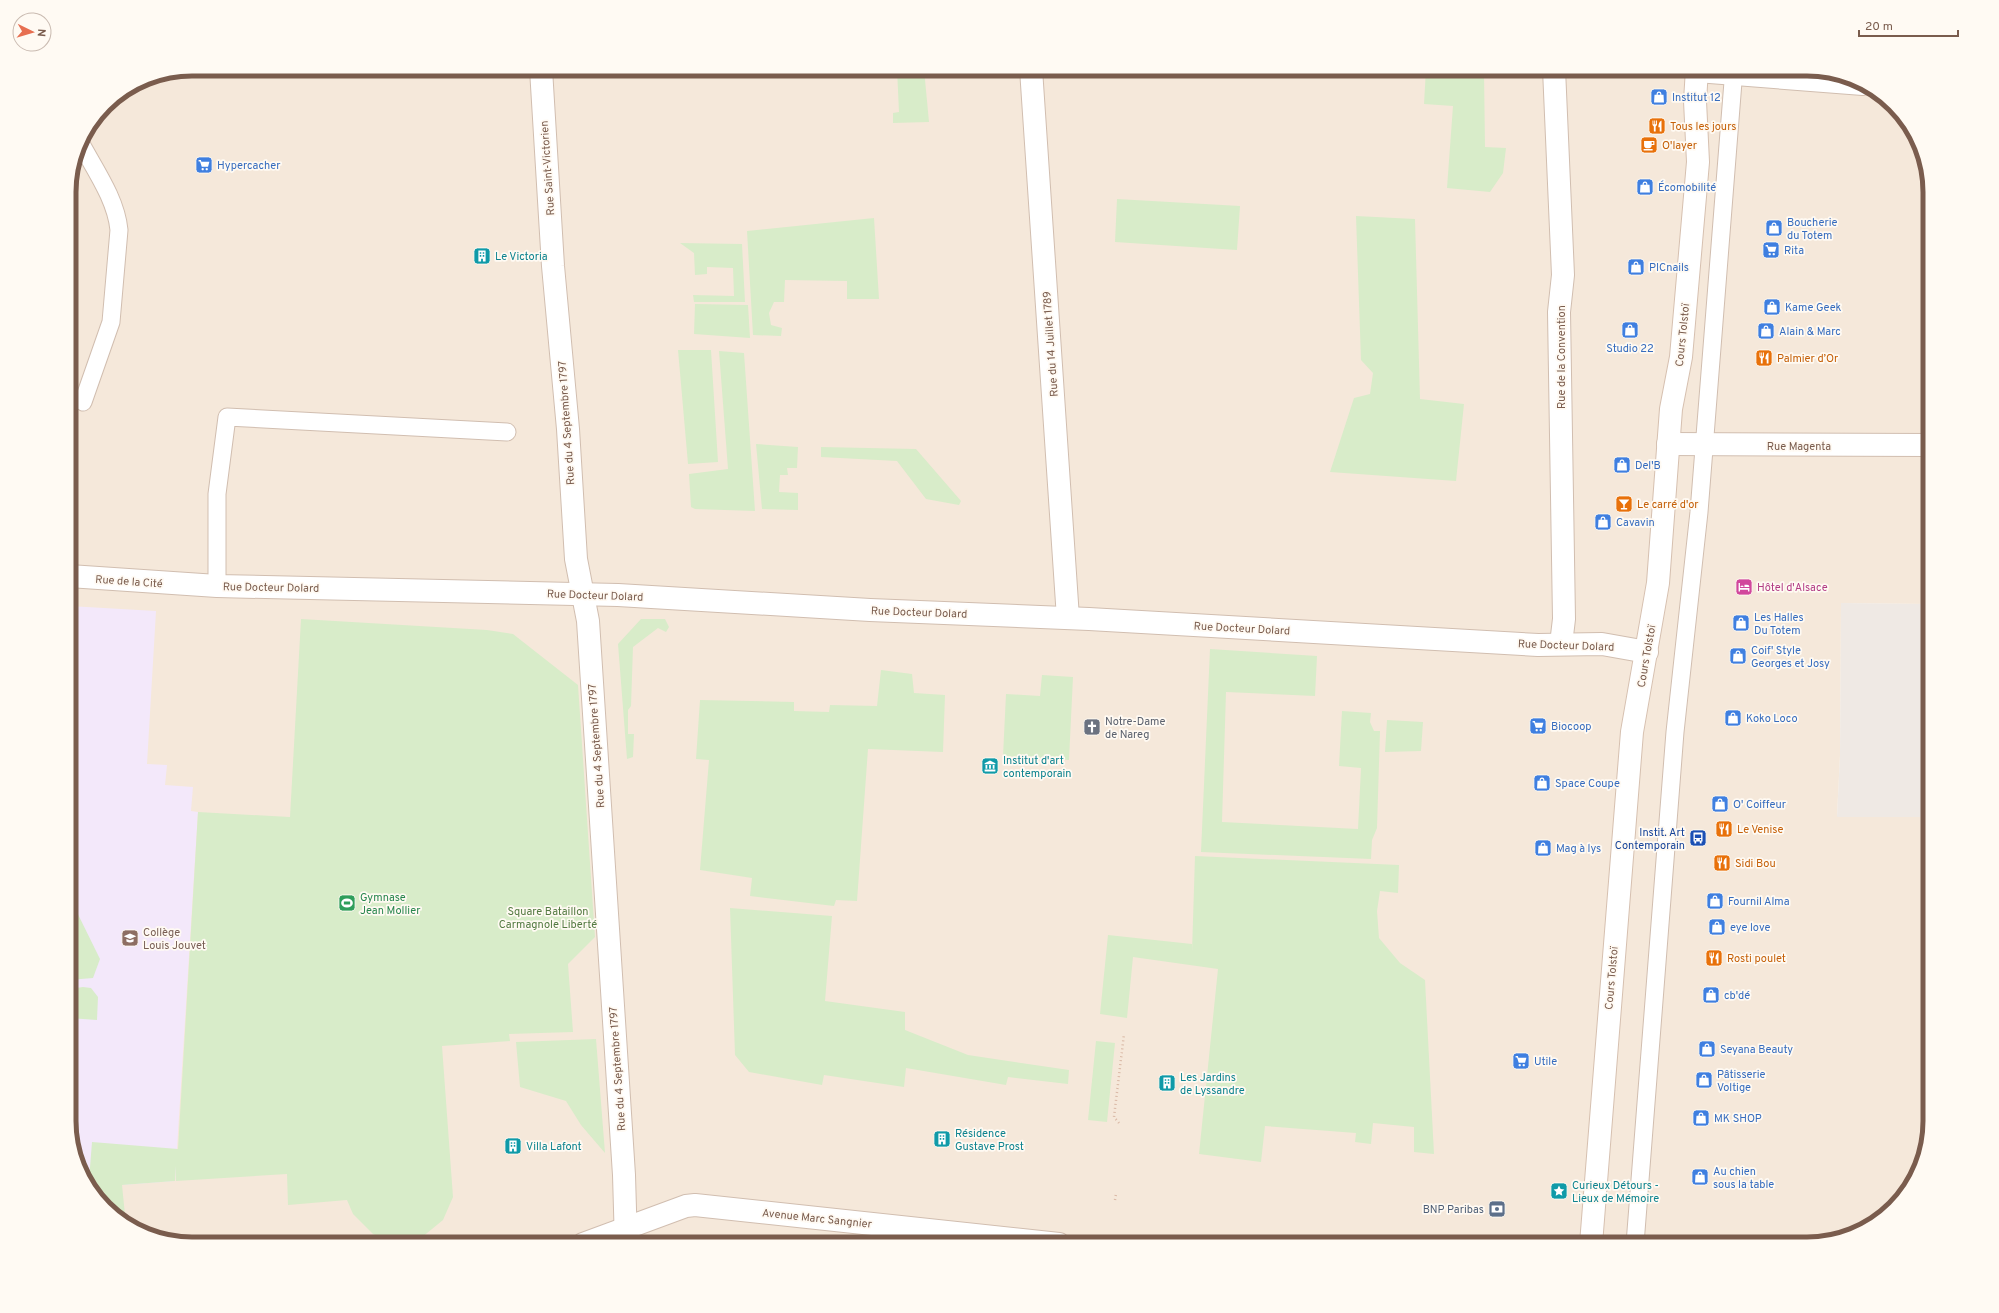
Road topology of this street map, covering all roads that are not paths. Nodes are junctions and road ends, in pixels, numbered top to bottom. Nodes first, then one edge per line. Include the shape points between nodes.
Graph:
1 (541, 76) edge
2 (1031, 76) edge
3 (1554, 76) edge
4 (1697, 76) edge
5 (1734, 76) edge
6 (1777, 76) edge
7 (1845, 82) edge
8 (84, 150) edge
9 (553, 266) joint
10 (83, 402) dead end
11 (507, 432) dead end
12 (1668, 444) junction
13 (1704, 445) junction
14 (1923, 445) edge
15 (76, 576) edge
16 (190, 584) joint
17 (217, 586) junction
18 (584, 594) junction
19 (1068, 618) junction
20 (1562, 644) junction
21 (1647, 652) junction
22 (627, 1235) edge
23 (995, 1237) edge
24 (1592, 1237) edge
25 (1636, 1237) edge

1 - 9 street, Rue Saint-Victorien
2 - 19 street, Rue du 14 Juillet 1789
3 - 20 street, Rue de la Convention via 1563,275 1559,312 1564,619
4 - 12 street, Cours Tolstoï via 1697,170 1681,357 1671,409
5 - 13 lane
6 - 7 street
8 - 10 lane via 111,200 118,217 119,230 111,322
9 - 18 street, Rue du 4 Septembre 1797 via 568,429 576,559
11 - 17 lane via 227,417 217,494
12 - 13 street, Rue Magenta
12 - 21 street, Cours Tolstoï via 1658,583
13 - 14 street, Rue Magenta
13 - 25 lane via 1676,732
15 - 16 street, Rue de la Cité
16 - 17 street, Rue Docteur Dolard
17 - 18 street, Rue Docteur Dolard
18 - 19 street, Rue Docteur Dolard
18 - 22 street, Rue du 4 Septembre 1797 via 588,621
19 - 20 street, Rue Docteur Dolard
20 - 21 street, Rue Docteur Dolard via 1602,644
21 - 24 street, Cours Tolstoï via 1632,732
22 - 23 street, Avenue Marc Sangnier via 695,1204

